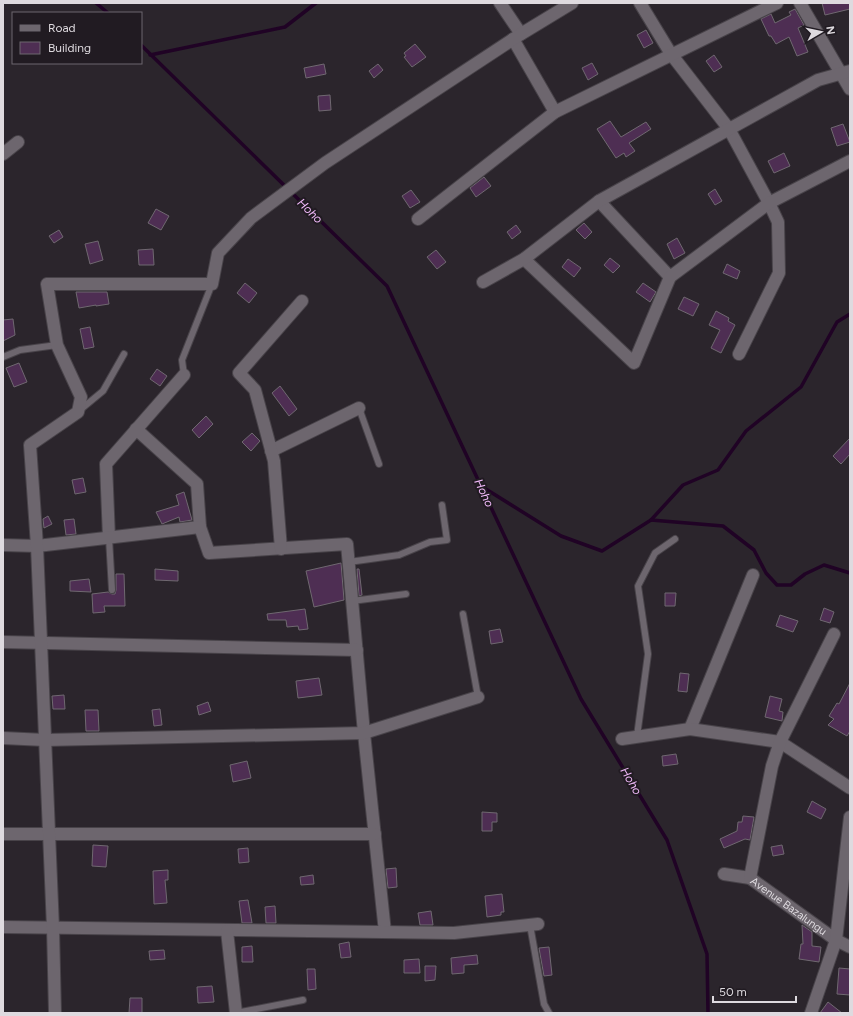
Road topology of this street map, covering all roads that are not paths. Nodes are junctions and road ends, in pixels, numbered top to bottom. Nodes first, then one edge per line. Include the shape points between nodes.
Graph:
1 (500, 3) edge
2 (572, 3) edge
3 (640, 3) edge
4 (778, 3) edge
5 (800, 3) edge
6 (517, 36) junction
7 (671, 54) junction
8 (846, 72) edge
9 (850, 89) edge
10 (555, 112) junction
11 (729, 129) junction
12 (18, 142) dead end
13 (3, 154) edge
14 (850, 161) edge
15 (598, 200) junction
16 (769, 203) junction
17 (418, 219) dead end
18 (524, 260) junction
19 (670, 277) junction
20 (483, 282) dead end
21 (212, 284) junction
22 (302, 300) dead end
23 (57, 345) junction
24 (124, 354) dead end
25 (739, 354) dead end
26 (3, 357) edge
27 (184, 375) joint
28 (359, 408) joint
29 (78, 412) junction
30 (136, 429) junction
31 (271, 451) junction
32 (379, 464) dead end
33 (442, 505) dead end
34 (200, 526) junction
35 (109, 538) junction
36 (675, 539) dead end
37 (3, 545) edge
38 (37, 546) junction
39 (280, 549) junction
40 (349, 562) junction
41 (753, 575) dead end
42 (112, 590) dead end
43 (406, 594) dead end
44 (352, 601) junction
45 (463, 614) dead end
46 (834, 634) dead end
47 (3, 642) edge
48 (41, 643) junction
49 (357, 650) junction
50 (478, 697) joint
51 (690, 729) junction
52 (364, 733) junction
53 (637, 736) junction
54 (3, 738) edge
55 (622, 739) dead end
56 (45, 740) junction
57 (780, 742) junction
58 (850, 788) edge
59 (850, 817) edge
60 (3, 834) edge
61 (49, 834) junction
62 (375, 834) junction
63 (724, 874) dead end
64 (750, 878) junction
65 (534, 924) joint
66 (3, 926) edge
67 (54, 928) junction
68 (227, 931) junction
69 (385, 932) junction
70 (836, 940) junction
71 (850, 947) edge
72 (303, 1000) dead end
73 (55, 1013) edge
74 (236, 1013) edge
75 (548, 1013) edge
76 (811, 1013) edge

1 - 6 street
2 - 6 street
3 - 7 street
4 - 7 street
5 - 8 street
6 - 10 street
6 - 21 street via 325,163 251,218 218,253
7 - 10 street
7 - 11 street
8 - 9 street
8 - 11 street via 818,80
10 - 17 street
11 - 15 street
11 - 16 street
12 - 13 street
14 - 16 street
15 - 18 street
15 - 19 street
16 - 19 street
16 - 25 street via 778,222 778,273
18 - 19 street via 634,363
18 - 20 street
21 - 23 street via 47,284
21 - 27 lane via 182,360
22 - 31 street via 240,373 255,390
23 - 26 lane via 20,350
23 - 29 street via 81,397
24 - 29 lane via 103,391
27 - 30 street
28 - 31 street
28 - 32 lane
29 - 38 street via 30,445
30 - 34 street via 197,484
30 - 35 street via 106,464
31 - 39 street via 274,461
33 - 40 lane via 447,540 430,542 399,555
34 - 35 street
34 - 39 street via 209,553
35 - 38 street
35 - 42 lane
36 - 53 lane via 655,553 638,586 648,654
37 - 38 street
38 - 48 street
39 - 40 street via 347,544
40 - 44 street
41 - 51 street
43 - 44 lane
44 - 49 street
45 - 50 lane
46 - 57 street
47 - 48 street
48 - 49 street
48 - 56 street
49 - 52 street
50 - 52 street
51 - 53 street
51 - 57 street
52 - 56 street
52 - 62 street
53 - 55 street
54 - 56 street
56 - 61 street
57 - 58 street
57 - 64 street via 772,766
59 - 70 street
60 - 61 street
61 - 62 street
61 - 67 street
62 - 69 street
63 - 64 street, Avenue Bazalungu
64 - 70 street, Avenue Bazalungu
65 - 69 street via 454,933
65 - 75 lane via 544,1004
66 - 67 street
67 - 68 street
67 - 73 street
68 - 69 street
68 - 74 street
70 - 71 street, Avenue Bazalungu
70 - 76 street
72 - 74 lane

